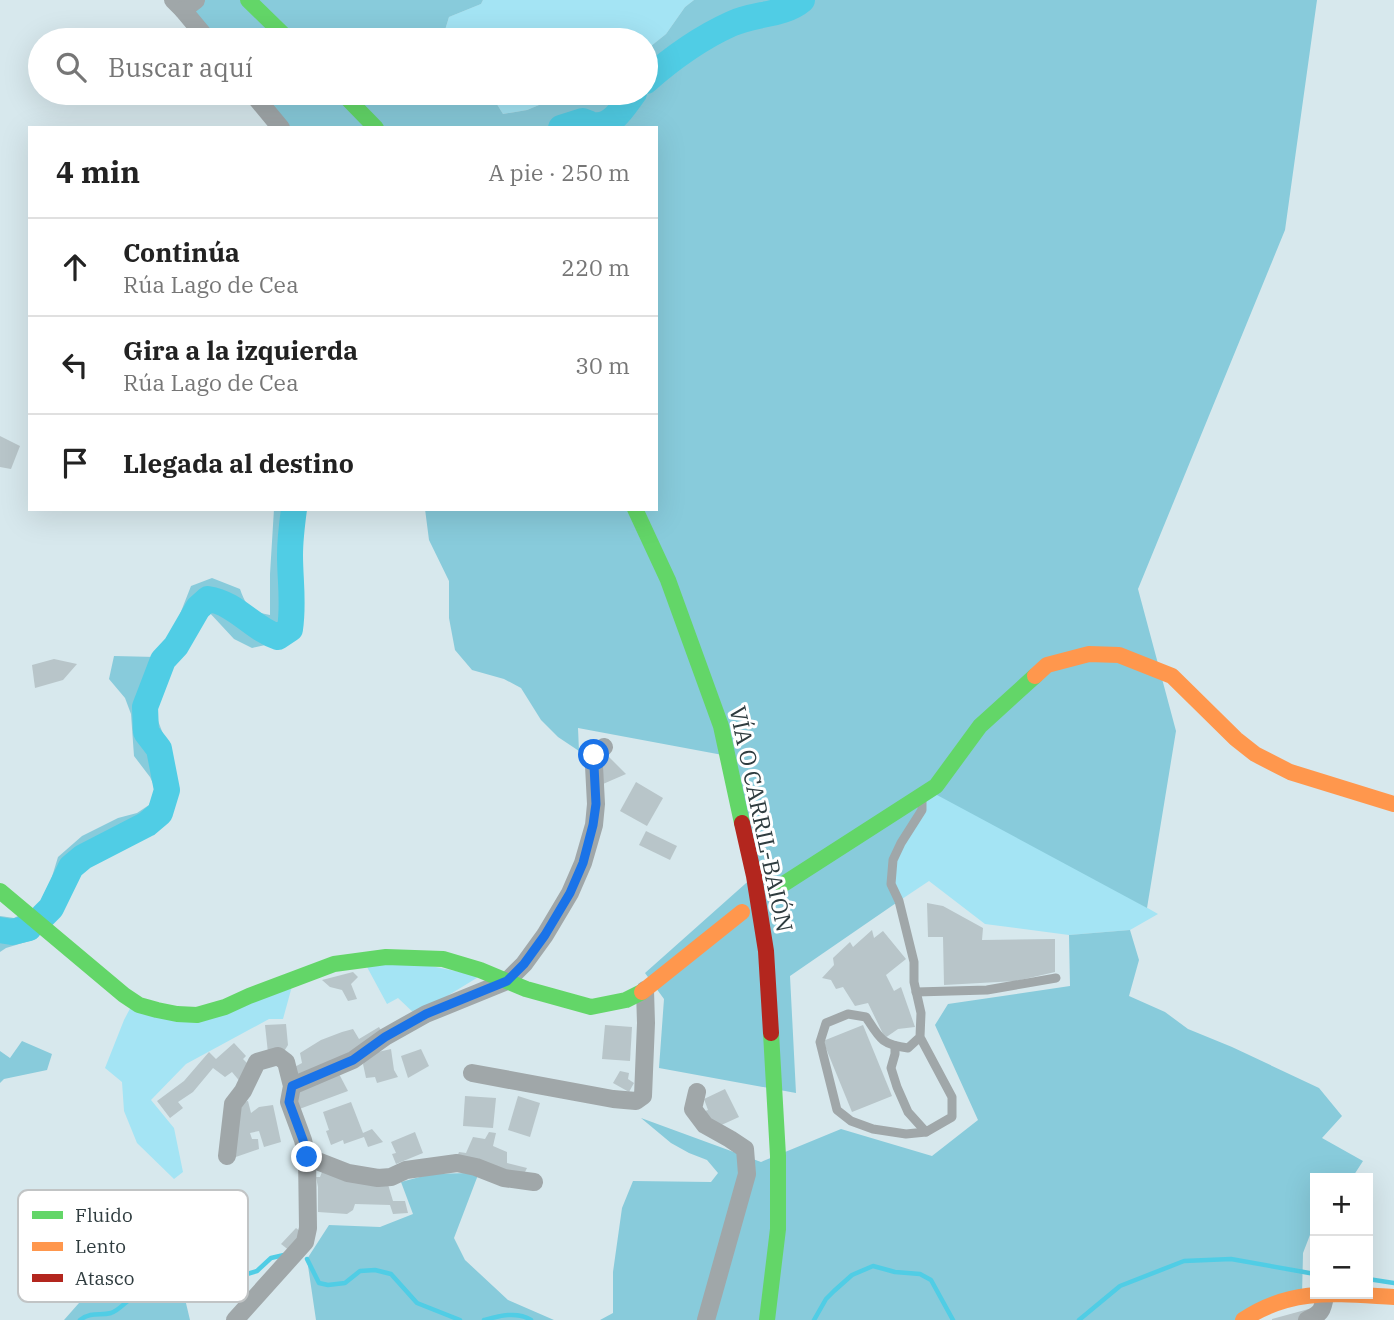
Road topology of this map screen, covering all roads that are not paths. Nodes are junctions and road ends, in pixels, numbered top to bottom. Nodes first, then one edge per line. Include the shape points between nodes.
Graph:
1 (248, 0) edge
2 (184, 3) edge
3 (200, 28) edge
4 (277, 28) edge
5 (262, 105) edge
6 (354, 105) edge
7 (279, 126) edge
8 (374, 126) edge
9 (636, 511) edge
10 (604, 747) dead end
11 (923, 795) junction
12 (1394, 804) edge
13 (782, 885) dead end
14 (0, 891) edge
15 (742, 912) dead end
16 (1056, 978) dead end
17 (507, 981) junction
18 (645, 990) junction
19 (916, 992) junction
20 (920, 1037) junction
21 (895, 1046) junction
22 (472, 1073) dead end
23 (292, 1086) junction
24 (697, 1092) dead end
25 (926, 1132) junction
26 (227, 1156) dead end
27 (307, 1157) junction
28 (534, 1181) dead end
29 (1310, 1296) edge
30 (1373, 1296) edge
31 (1394, 1297) edge
32 (1325, 1299) edge
33 (235, 1320) edge
34 (706, 1320) edge
35 (767, 1320) edge
36 (1243, 1320) edge
37 (1307, 1320) edge

1 - 4 main road
2 - 3 street
5 - 7 street
6 - 8 main road
9 - 35 main road, VÍA O CARRIL-BAIÓN via 668,580 721,726 754,876 766,951 778,1156 778,1229
10 - 17 street via 594,755 596,804 583,863 545,935
11 - 12 main road via 936,786 981,726 1047,665 1089,654 1119,655 1172,676 1236,739 1290,772
11 - 13 main road
11 - 19 lane via 922,810 893,860 891,884 910,943
14 - 17 main road via 124,995 177,1014 197,1015 225,1007 334,964 386,957 443,959
15 - 18 main road
16 - 19 lane via 987,990
17 - 18 main road via 591,1007 626,1000
17 - 23 street via 426,1014 353,1060
18 - 22 street via 643,1096 636,1101
19 - 20 lane
20 - 21 lane via 908,1048
20 - 25 lane via 952,1097 951,1117
21 - 25 lane via 891,1068 897,1087 908,1112
21 - 25 lane via 880,1040 866,1017 848,1014 826,1023 820,1042 837,1110 873,1129
23 - 26 street via 286,1062 278,1056 257,1062 233,1104
23 - 27 street via 289,1102
24 - 34 street via 692,1109 705,1125 744,1149 747,1174
27 - 28 street via 348,1173 378,1178 457,1163 504,1178
27 - 33 street via 305,1242
29 - 36 main road via 1277,1302
30 - 31 main road
32 - 37 street via 1319,1314

